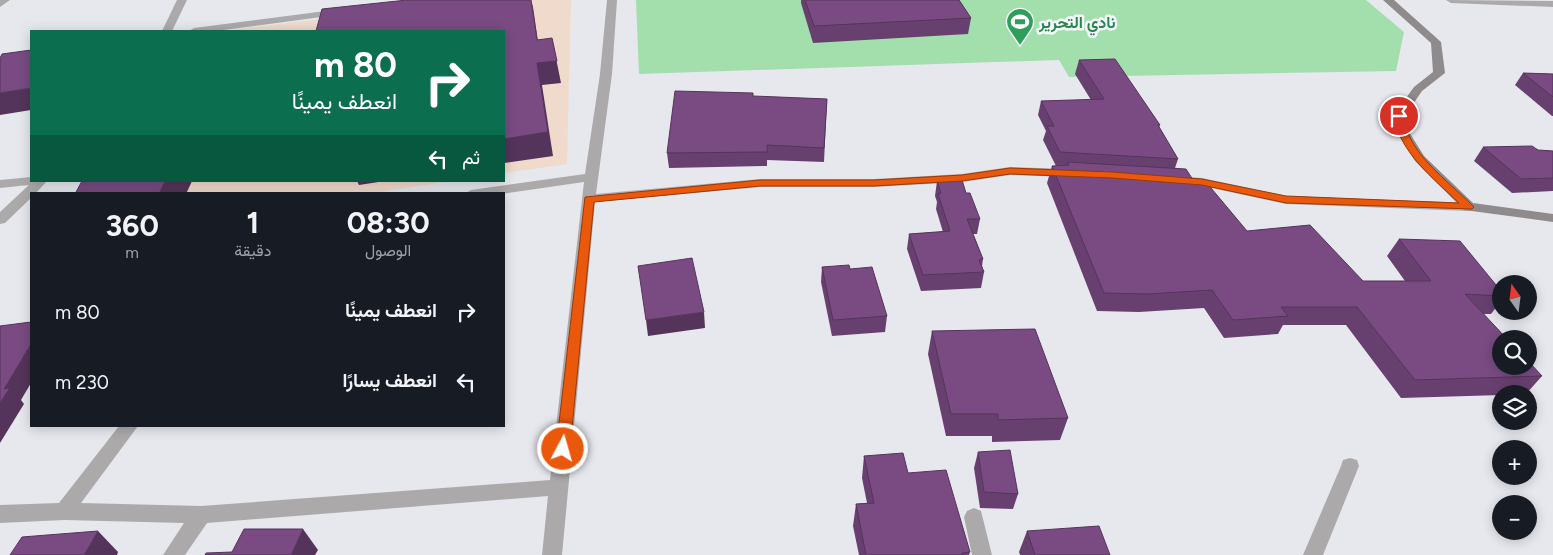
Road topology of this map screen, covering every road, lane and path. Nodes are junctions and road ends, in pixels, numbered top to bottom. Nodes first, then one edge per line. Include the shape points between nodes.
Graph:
1 (4, 0) edge
2 (182, 0) edge
3 (612, 0) edge
4 (1388, 0) edge
5 (1452, 0) edge
6 (0, 4) edge
7 (1553, 4) edge
8 (350, 10) edge
9 (0, 11) edge
10 (0, 15) edge
11 (167, 30) edge
12 (201, 30) edge
13 (1084, 174) edge
14 (591, 177) junction
15 (1158, 178) edge
16 (30, 181) edge
17 (40, 182) edge
18 (0, 184) edge
19 (485, 192) edge
20 (589, 199) junction
21 (1469, 207) junction
22 (1553, 218) edge
23 (0, 220) edge
24 (128, 427) edge
25 (1350, 466) dead end
26 (559, 487) junction
27 (64, 511) junction
28 (0, 514) edge
29 (201, 515) junction
30 (974, 517) dead end
31 (173, 555) edge
32 (552, 555) edge
33 (982, 555) edge
34 (1313, 555) edge

1 - 6 street
2 - 11 street
3 - 14 street via 606,74
4 - 21 street via 1436,42 1439,73 1418,89 1399,116 1400,127 1419,158
5 - 7 street
8 - 12 street
9 - 10 street
13 - 20 street via 1010,171 962,178 874,183 760,183
14 - 19 street
14 - 20 street
15 - 21 street via 1202,182 1286,200
16 - 18 street
17 - 23 street
20 - 26 street
21 - 22 street
24 - 27 street
25 - 34 street
26 - 29 street
26 - 32 street
27 - 28 street
27 - 29 street
29 - 31 street
30 - 33 street

